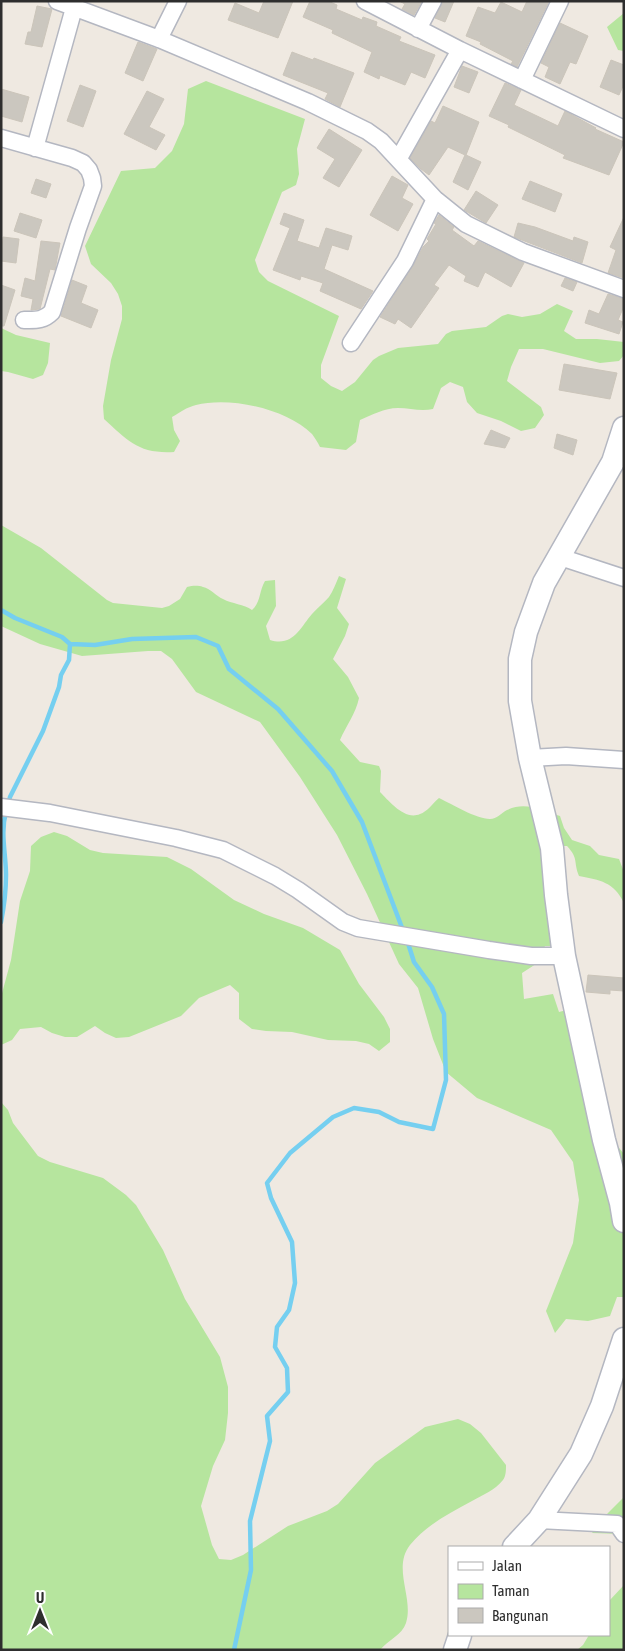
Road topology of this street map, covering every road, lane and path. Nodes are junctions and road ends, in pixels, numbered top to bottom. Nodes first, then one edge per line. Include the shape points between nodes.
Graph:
1 (57, 1) edge
2 (178, 1) edge
3 (365, 1) edge
4 (433, 1) edge
5 (560, 1) edge
6 (74, 8) junction
7 (418, 29) junction
8 (159, 40) junction
9 (460, 50) junction
10 (522, 80) junction
11 (624, 129) edge
12 (1, 138) edge
13 (35, 148) junction
14 (398, 158) junction
15 (435, 199) junction
16 (624, 289) edge
17 (24, 320) dead end
18 (351, 343) dead end
19 (624, 428) edge
20 (619, 464) edge
21 (560, 557) junction
22 (624, 578) edge
23 (530, 758) junction
24 (624, 760) edge
25 (1, 807) edge
26 (564, 956) junction
27 (624, 1221) edge
28 (624, 1339) edge
29 (539, 1520) junction
30 (624, 1534) edge
31 (515, 1546) edge
32 (460, 1636) edge
33 (455, 1650) edge

1 - 6 street
2 - 8 street
3 - 7 street
4 - 7 street
5 - 10 street
6 - 8 street
6 - 13 street
7 - 9 street
8 - 14 street via 308,102 367,131
9 - 10 street
9 - 14 street
10 - 11 street
12 - 13 street
13 - 17 street via 83,163 89,170 93,186 52,312 46,318
14 - 15 street
15 - 16 street via 466,224 523,252
15 - 18 street via 405,261
19 - 20 main road
20 - 21 main road
21 - 22 street
21 - 23 main road via 544,583 520,659 520,701
23 - 24 street via 566,756
23 - 26 main road via 552,848
25 - 26 street via 50,813 223,850 275,876 343,922 358,928 531,956
26 - 27 main road
28 - 29 main road via 602,1406 581,1454
29 - 30 street via 617,1524
29 - 31 main road
32 - 33 main road

